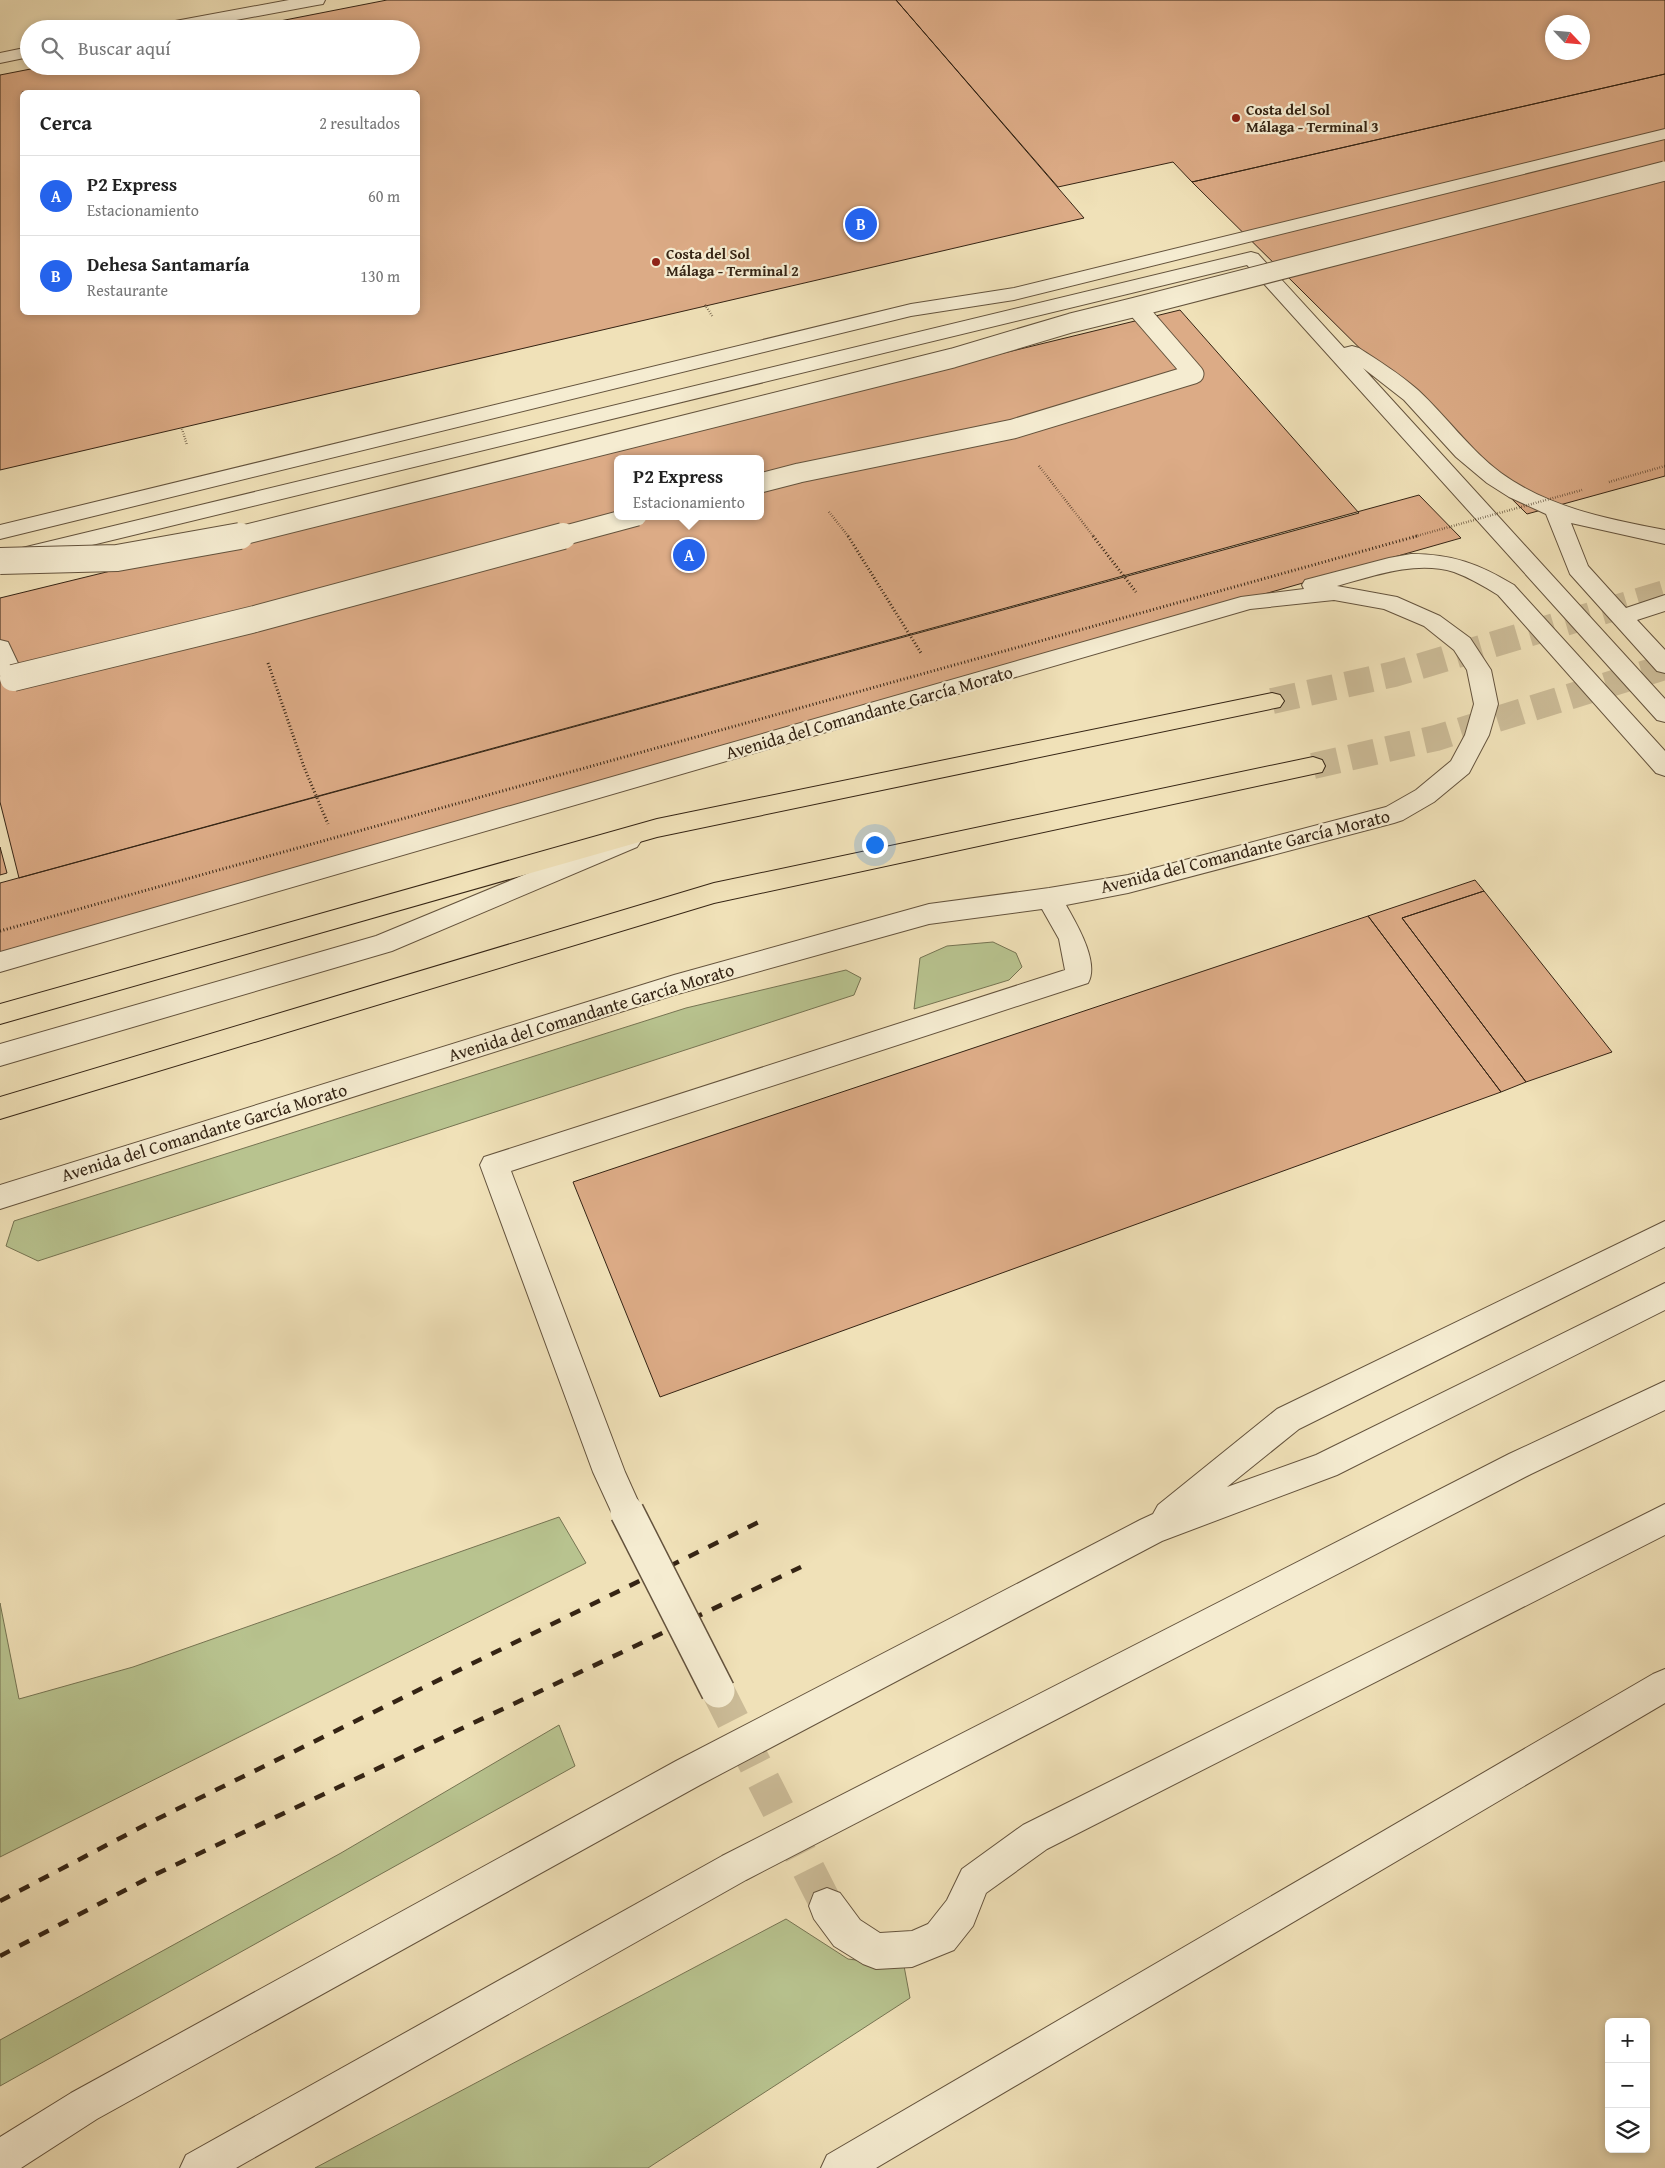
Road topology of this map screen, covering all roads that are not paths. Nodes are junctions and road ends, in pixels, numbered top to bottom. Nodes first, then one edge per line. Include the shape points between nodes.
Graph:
1 (318, 0) edge
2 (208, 20) edge
3 (20, 54) edge
4 (0, 58) edge
5 (1665, 134) edge
6 (1665, 171) edge
7 (1136, 307) junction
8 (1310, 322) junction
9 (764, 482) edge
10 (1556, 512) junction
11 (622, 520) edge
12 (0, 532) edge
13 (1665, 537) edge
14 (0, 561) edge
15 (1249, 602) junction
16 (1665, 603) edge
17 (1622, 617) junction
18 (0, 648) edge
19 (1665, 664) edge
20 (1272, 701) tunnel mouth
21 (1665, 714) edge
22 (1313, 766) tunnel mouth
23 (1665, 767) edge
24 (656, 828) junction
25 (1049, 898) junction
26 (0, 962) edge
27 (0, 1014) edge
28 (0, 1055) edge
29 (0, 1108) edge
30 (0, 1197) edge
31 (1665, 1233) edge
32 (1665, 1296) edge
33 (1665, 1395) edge
34 (1665, 1519) edge
35 (1151, 1530) junction
36 (1665, 1685) edge
37 (718, 1691) tunnel mouth
38 (827, 1906) tunnel mouth
39 (0, 2159) edge
40 (200, 2168) edge
41 (840, 2168) edge

1 - 2 street
3 - 4 street
5 - 12 street via 1014,294 911,310 744,349
6 - 7 street, bridge
7 - 9 street, bridge via 1194,374 1013,429
7 - 14 street, bridge via 954,358 220,541 117,558
8 - 10 street via 1403,388 1473,462 1512,490
8 - 14 street via 1251,258
8 - 21 street
10 - 13 street
10 - 17 street via 1578,569
11 - 18 street, bridge via 255,619 13,678
15 - 23 street via 1407,561 1436,560 1461,565 1506,590
15 - 25 street, Avenida del Comandante García Morato via 1334,593 1389,602 1432,621 1462,644 1479,670 1486,704 1477,735 1460,767 1425,796 1394,814 1128,884
15 - 26 street, Avenida del Comandante García Morato
16 - 17 street
17 - 19 street
20 - 24 main road
22 - 29 main road via 714,893
24 - 27 main road
24 - 28 street via 383,944
25 - 30 street, Avenida del Comandante García Morato via 929,914 674,984
25 - 37 street, bridge via 1072,939 1078,976 494,1165 609,1472
31 - 35 street via 1288,1419
32 - 35 street via 1326,1465
33 - 40 street via 1520,1464 734,1868
34 - 38 street via 1035,1837 974,1881 960,1913 941,1937 912,1949 876,1951 847,1932
35 - 39 street via 679,1778 84,2106
36 - 41 street

